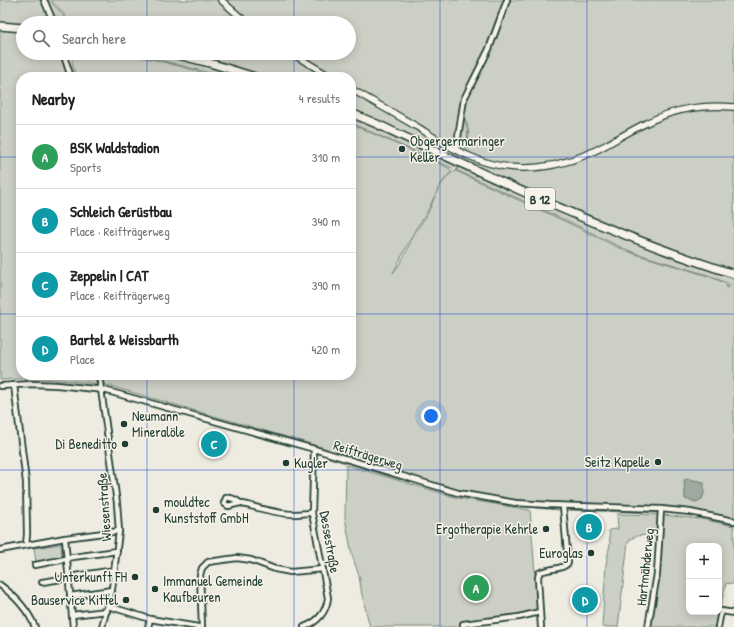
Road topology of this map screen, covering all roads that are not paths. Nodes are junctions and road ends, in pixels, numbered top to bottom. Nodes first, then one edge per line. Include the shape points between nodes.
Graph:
1 (44, 0) edge
2 (221, 0) edge
3 (507, 0) edge
4 (51, 16) edge
5 (239, 16) edge
6 (0, 26) edge
7 (16, 27) edge
8 (65, 60) edge
9 (198, 60) edge
10 (303, 60) edge
11 (69, 72) edge
12 (239, 72) edge
13 (323, 72) edge
14 (356, 92) edge
15 (734, 107) edge
16 (356, 115) edge
17 (456, 150) junction
18 (734, 274) edge
19 (99, 380) edge
20 (14, 385) junction
21 (0, 386) edge
22 (100, 387) junction
23 (314, 449) junction
24 (240, 503) dead end
25 (563, 506) junction
26 (661, 509) junction
27 (312, 512) junction
28 (734, 521) edge
29 (119, 532) junction
30 (65, 538) junction
31 (26, 545) junction
32 (0, 550) edge
33 (117, 551) junction
34 (66, 558) junction
35 (35, 565) dead end
36 (323, 569) junction
37 (115, 570) junction
38 (68, 577) junction
39 (42, 582) dead end
40 (0, 585) edge
41 (112, 590) junction
42 (70, 596) junction
43 (107, 608) junction
44 (540, 612) junction
45 (734, 613) edge
46 (72, 615) junction
47 (150, 619) junction
48 (35, 627) edge
49 (73, 627) edge
50 (102, 627) edge
51 (148, 627) edge
52 (198, 627) edge
53 (202, 627) edge
54 (304, 627) edge
55 (463, 627) edge
56 (541, 627) edge
57 (648, 627) edge
58 (718, 627) edge

1 - 4 street
2 - 5 main road
3 - 17 street via 489,49 464,99
6 - 7 highway
8 - 11 street
9 - 12 highway
10 - 13 main road
14 - 17 main road
15 - 17 main road via 703,106 663,115 588,154 548,167 496,165
16 - 18 highway, B 12 via 586,220 665,251
19 - 22 street, Wiesenstraße
20 - 21 street, Reifträgerweg
20 - 22 street, Reifträgerweg
20 - 31 street via 26,482
22 - 23 street, Reifträgerweg
22 - 29 street, Wiesenstraße
23 - 25 street, Reifträgerweg via 458,493 516,503
23 - 27 street, Dessestraße
24 - 27 street via 288,514
25 - 26 street, Reifträgerweg
25 - 44 street via 568,563 566,566 539,573
26 - 28 street, Reifträgerweg
26 - 57 street, Hartmähderweg via 657,574
27 - 36 street, Dessestraße
29 - 30 street
29 - 33 street, Wiesenstraße
30 - 31 street
30 - 34 street
31 - 32 street
33 - 34 street
33 - 37 street, Wiesenstraße
34 - 35 street
34 - 38 street
36 - 53 street via 291,572 237,558 208,562 200,575
36 - 54 street, Dessestraße via 328,598 325,612 311,625
37 - 38 street
37 - 41 street, Wiesenstraße
38 - 39 street
38 - 42 street
40 - 48 street via 23,607
41 - 42 street
41 - 43 street, Wiesenstraße
42 - 46 street
43 - 46 street
43 - 47 street
43 - 50 street, Wiesenstraße
44 - 55 street via 463,624
44 - 56 street
45 - 58 street via 721,611
46 - 49 street
47 - 51 street
47 - 52 street

